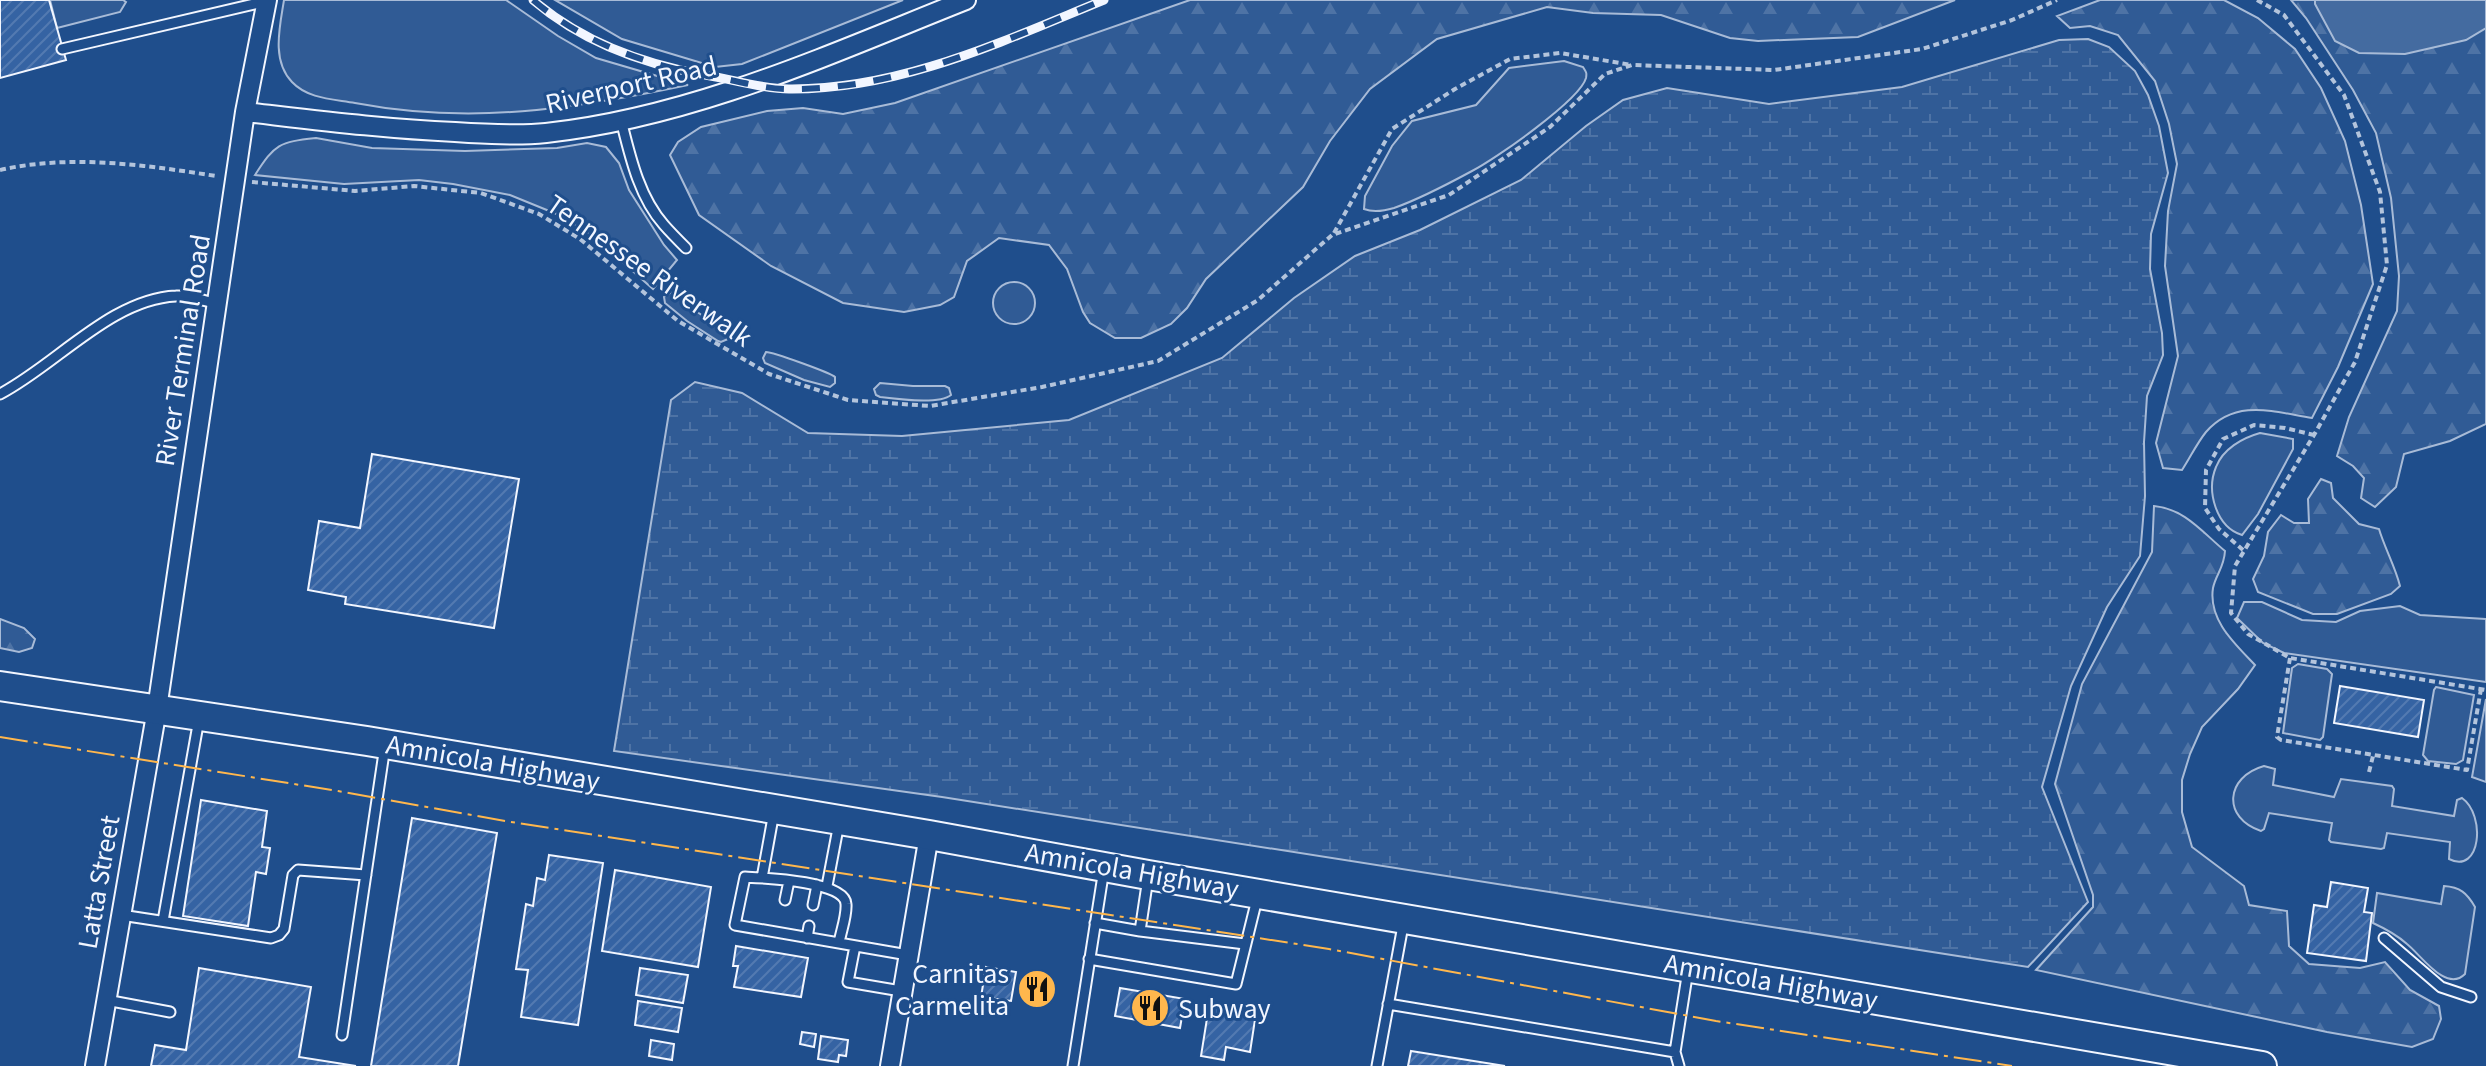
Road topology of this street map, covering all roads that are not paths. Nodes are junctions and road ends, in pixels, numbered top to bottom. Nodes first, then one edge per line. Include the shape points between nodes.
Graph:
1 (267, 0) edge
2 (966, 0) edge
3 (62, 49) dead end
4 (245, 112) junction
5 (621, 120) junction
6 (686, 248) dead end
7 (218, 304) junction
8 (1, 392) edge
9 (0, 686) edge
10 (157, 709) junction
11 (199, 715) junction
12 (385, 744) junction
13 (774, 809) junction
14 (839, 820) junction
15 (929, 835) junction
16 (1105, 866) junction
17 (366, 875) junction
18 (1148, 875) junction
19 (762, 878) junction
20 (789, 881) junction
21 (822, 886) junction
22 (1259, 892) junction
23 (785, 900) dead end
24 (813, 905) dead end
25 (121, 915) junction
26 (1404, 917) junction
27 (782, 920) dead end
28 (163, 921) junction
29 (1095, 923) junction
30 (809, 926) dead end
31 (1140, 931) junction
32 (779, 933) junction
33 (807, 938) junction
34 (2384, 938) dead end
35 (839, 943) junction
36 (1245, 944) junction
37 (855, 946) junction
38 (908, 955) junction
39 (1089, 959) junction
40 (1689, 966) junction
41 (901, 991) junction
42 (2471, 997) dead end
43 (106, 1000) junction
44 (1388, 1004) junction
45 (170, 1012) dead end
46 (342, 1035) dead end
47 (1675, 1052) junction
48 (2230, 1063) edge
49 (95, 1066) edge
50 (890, 1066) edge
51 (1073, 1066) edge
52 (1377, 1066) edge
53 (1679, 1066) edge
54 (2262, 1066) edge

1 - 3 lane
1 - 4 street, River Terminal Road
2 - 5 street, Riverport Road via 755,83
4 - 5 street, Riverport Road via 477,133 544,134
4 - 7 street, River Terminal Road
5 - 6 lane via 646,195 662,223
7 - 8 lane via 177,295 137,304 27,380
7 - 10 street, River Terminal Road
9 - 10 main road, Amnicola Highway
10 - 11 main road, Amnicola Highway
10 - 25 street, Latta Street
11 - 12 main road, Amnicola Highway
11 - 28 lane
12 - 13 main road, Amnicola Highway
12 - 17 lane
13 - 14 main road, Amnicola Highway
13 - 19 lane
14 - 15 main road, Amnicola Highway
14 - 21 lane
15 - 16 main road, Amnicola Highway
15 - 38 street
16 - 18 main road, Amnicola Highway
16 - 29 lane
17 - 28 lane via 298,870 284,929 271,938
17 - 46 lane
18 - 22 main road, Amnicola Highway
18 - 31 lane
19 - 20 lane
19 - 32 lane via 745,877 735,925
20 - 21 lane
20 - 23 lane
21 - 24 lane
21 - 35 lane via 846,903
22 - 26 main road, Amnicola Highway
22 - 36 lane
25 - 28 lane
25 - 43 street, Latta Street
26 - 40 main road, Amnicola Highway
26 - 44 lane
27 - 32 lane
29 - 31 lane
29 - 39 lane
30 - 33 lane
31 - 36 lane
32 - 33 lane
33 - 35 lane
34 - 42 lane via 2441,987
35 - 37 lane
36 - 39 lane via 1236,984
37 - 38 lane
37 - 41 lane via 848,982
38 - 41 street
39 - 51 lane
40 - 47 lane
40 - 48 main road, Amnicola Highway
41 - 50 street
43 - 45 lane
43 - 49 street, Latta Street
44 - 47 lane
44 - 52 lane
47 - 53 lane
48 - 54 main road, Amnicola Highway

